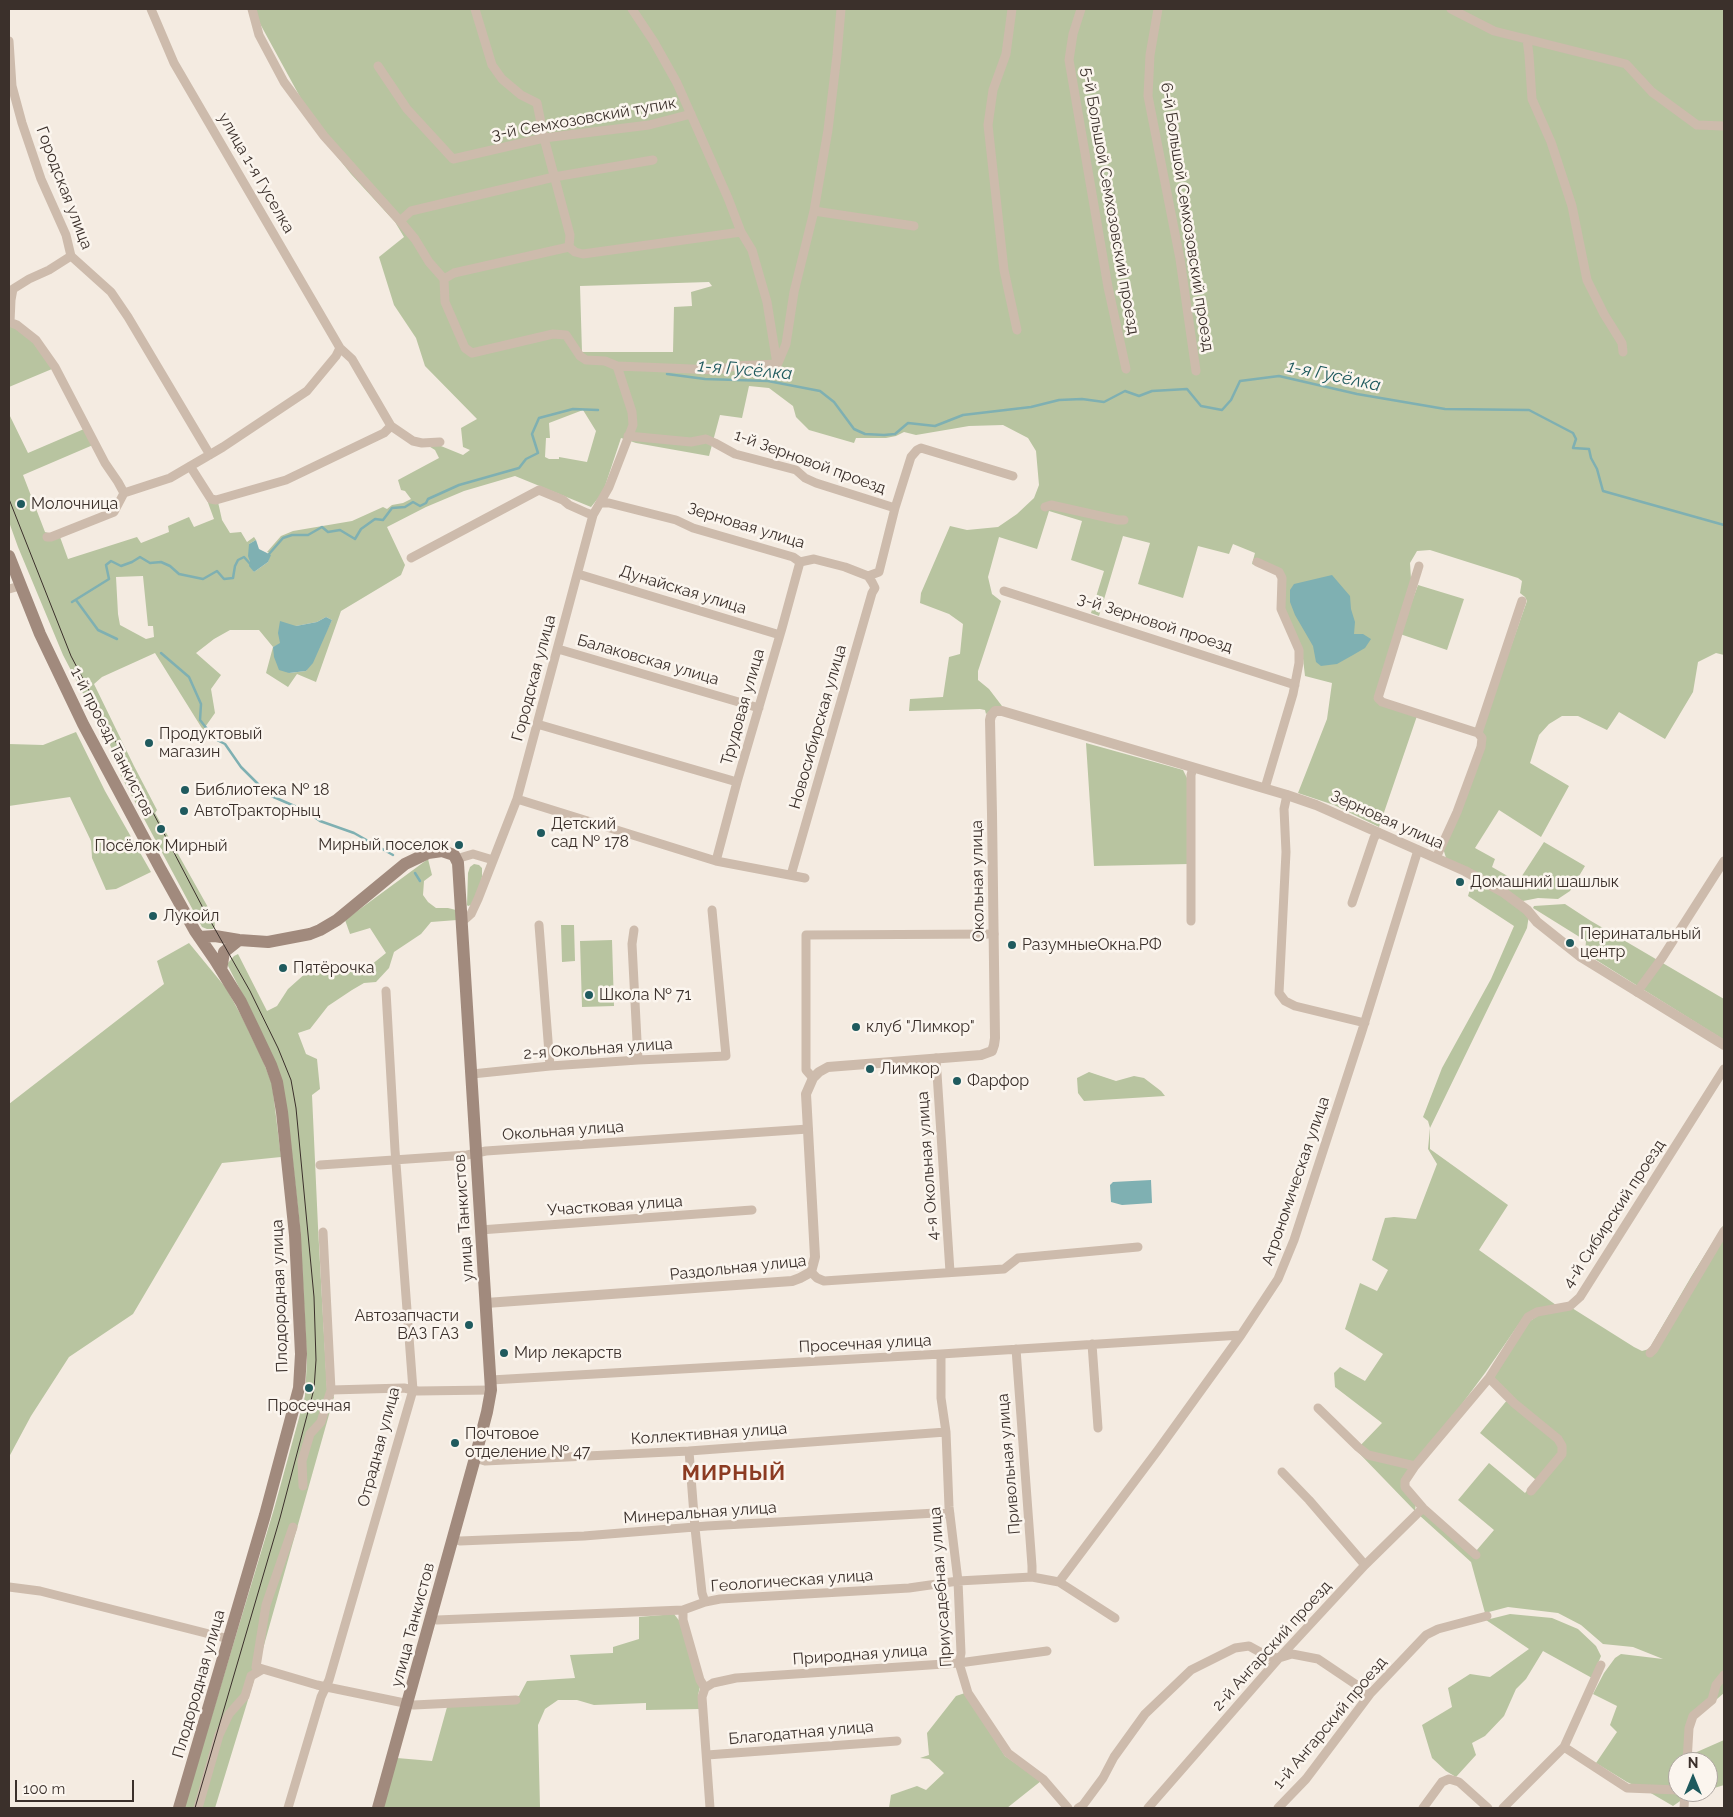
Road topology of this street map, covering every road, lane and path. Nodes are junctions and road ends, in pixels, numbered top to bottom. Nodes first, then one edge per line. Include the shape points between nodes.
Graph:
1 (151, 9) edge
2 (252, 9) edge
3 (475, 9) edge
4 (632, 9) edge
5 (841, 9) edge
6 (1012, 9) edge
7 (1080, 9) edge
8 (1158, 9) edge
9 (1451, 9) edge
10 (1527, 39) junction
11 (9, 41) edge
12 (378, 66) dead end
13 (691, 114) junction
14 (1724, 126) edge
15 (544, 138) junction
16 (652, 160) dead end
17 (554, 177) junction
18 (814, 211) junction
19 (400, 221) junction
20 (914, 226) dead end
21 (741, 232) junction
22 (569, 247) junction
23 (71, 256) junction
24 (444, 280) junction
25 (10, 298) edge
26 (9, 322) edge
27 (1017, 330) dead end
28 (340, 348) junction
29 (1623, 352) dead end
30 (778, 364) junction
31 (617, 366) junction
32 (1126, 369) dead end
33 (1196, 371) dead end
34 (391, 426) junction
35 (628, 436) junction
36 (440, 442) dead end
37 (210, 455) junction
38 (190, 466) junction
39 (1013, 476) dead end
40 (124, 493) junction
41 (600, 503) junction
42 (1045, 506) dead end
43 (894, 508) junction
44 (593, 515) junction
45 (1124, 520) dead end
46 (47, 537) dead end
47 (9, 556) edge
48 (411, 558) dead end
49 (800, 562) junction
50 (1256, 562) dead end
51 (1419, 566) dead end
52 (578, 574) junction
53 (868, 576) junction
54 (14, 588) edge
55 (1004, 591) dead end
56 (1522, 601) dead end
57 (780, 635) junction
58 (558, 649) junction
59 (1295, 685) junction
60 (759, 708) junction
61 (995, 711) joint
62 (537, 724) junction
63 (1478, 733) junction
64 (1193, 768) junction
65 (737, 782) junction
66 (1264, 788) junction
67 (1287, 795) junction
68 (517, 799) junction
69 (1378, 832) junction
70 (1418, 850) junction
71 (456, 858) junction
72 (1436, 858) junction
73 (493, 860) junction
74 (716, 861) junction
75 (1724, 861) edge
76 (791, 874) junction
77 (805, 878) dead end
78 (1352, 903) dead end
79 (712, 910) dead end
80 (1191, 921) dead end
81 (462, 922) junction
82 (539, 926) dead end
83 (634, 930) dead end
84 (994, 934) junction
85 (199, 936) junction
86 (239, 940) junction
87 (221, 970) junction
88 (386, 991) dead end
89 (1637, 992) junction
90 (1365, 1023) junction
91 (1724, 1045) edge
92 (936, 1058) junction
93 (638, 1060) junction
94 (550, 1066) junction
95 (1724, 1069) edge
96 (472, 1074) junction
97 (813, 1078) junction
98 (808, 1129) junction
99 (476, 1153) junction
100 (396, 1159) junction
101 (320, 1165) dead end
102 (752, 1210) dead end
103 (480, 1230) junction
104 (323, 1232) dead end
105 (1724, 1232) edge
106 (1138, 1247) dead end
107 (811, 1272) junction
108 (950, 1272) junction
109 (486, 1303) junction
110 (1242, 1335) junction
111 (1092, 1344) junction
112 (1016, 1349) junction
113 (1650, 1353) dead end
114 (941, 1354) junction
115 (1489, 1378) junction
116 (491, 1385) junction
117 (331, 1390) junction
118 (413, 1390) junction
119 (1318, 1408) dead end
120 (1098, 1428) dead end
121 (946, 1432) junction
122 (689, 1452) junction
123 (475, 1458) junction
124 (1415, 1466) junction
125 (1282, 1472) dead end
126 (303, 1486) dead end
127 (1531, 1491) dead end
128 (1423, 1508) junction
129 (950, 1514) junction
130 (293, 1527) dead end
131 (696, 1528) junction
132 (453, 1539) junction
133 (1476, 1555) dead end
134 (1365, 1565) junction
135 (1032, 1577) junction
136 (958, 1581) junction
137 (1059, 1582) junction
138 (9, 1587) edge
139 (704, 1602) junction
140 (684, 1610) junction
141 (1487, 1616) dead end
142 (431, 1618) junction
143 (1115, 1618) dead end
144 (228, 1639) junction
145 (1048, 1651) dead end
146 (1279, 1658) junction
147 (959, 1663) junction
148 (1601, 1665) dead end
149 (260, 1668) junction
150 (1724, 1675) edge
151 (325, 1686) junction
152 (705, 1688) junction
153 (1370, 1694) junction
154 (516, 1700) dead end
155 (408, 1704) junction
156 (897, 1741) dead end
157 (1564, 1747) junction
158 (1688, 1752) edge
159 (707, 1755) junction
160 (1668, 1790) edge
161 (179, 1808) edge
162 (198, 1808) edge
163 (288, 1808) edge
164 (378, 1808) edge
165 (710, 1808) edge
166 (1068, 1808) edge
167 (1078, 1808) edge
168 (1148, 1808) edge
169 (1278, 1808) edge
170 (1423, 1808) edge
171 (1488, 1808) edge
172 (1503, 1808) edge

1 - 28 street, улица 1-я Гуселка via 174,63
2 - 19 street via 259,35 284,82 324,136
3 - 15 street via 492,65 502,79 537,103
4 - 13 street via 654,42
5 - 18 street via 828,130
6 - 27 street via 1006,54 993,90 988,125 1004,270
7 - 32 street, 5-й Большой Семхозовский проезд via 1069,60 1108,287
8 - 33 street, 6-й Большой Семхозовский проезд via 1150,55 1148,96 1180,259
9 - 10 street via 1494,31
10 - 14 street via 1626,64 1652,92 1697,125
10 - 29 street via 1532,99 1551,142 1572,206 1587,280 1622,343
11 - 23 street, Городская улица via 12,86 22,123 41,179 66,235
12 - 15 street, 3-й Семхозовский тупик via 407,109 453,159
13 - 15 street, 3-й Семхозовский тупик via 649,125
13 - 21 street
15 - 17 street
16 - 17 street
17 - 19 street via 411,211
17 - 22 street via 570,235
18 - 20 street
18 - 30 street via 794,292 786,344
19 - 24 street
21 - 22 street via 583,254
21 - 30 street via 752,250 767,302
22 - 24 street via 454,273
23 - 25 street via 13,289
23 - 37 street, Городская улица via 110,292 128,317
24 - 31 street via 444,302 465,348 472,353 553,334 566,335 586,360 606,361
25 - 26 street
26 - 40 street via 36,340 55,367
28 - 34 street, улица 1-я Гуселка via 352,360
28 - 37 street via 307,391
30 - 31 street via 717,370
31 - 35 street, Городская улица via 632,412
34 - 36 street, улица 1-я Гуселка via 413,441
34 - 38 street via 384,433 286,480 216,500 211,499
35 - 41 street, Городская улица
35 - 43 street, 1-й Зерновой проезд via 690,442 706,439 735,454 796,470 816,483
37 - 38 street
38 - 40 street via 170,478
39 - 43 street via 921,448 911,457
40 - 46 street via 114,512
41 - 44 street, Городская улица
41 - 49 street, Зерновая улица via 676,520
42 - 45 street
43 - 53 street via 880,572
44 - 48 street via 539,490
44 - 52 street, Городская улица
47 - 54 main road, 1-й проезд Танкистов
49 - 53 street, Зерновая улица via 814,559
49 - 57 street, Трудовая улица
50 - 59 street via 1279,572 1282,578 1281,609 1299,650
51 - 63 street via 1378,695 1382,702
52 - 57 street, Дунайская улица
52 - 58 street, Городская улица
53 - 76 street, Новосибирская улица via 875,588
54 - 85 main road, 1-й проезд Танкистов via 160,868
55 - 59 street, 3-й Зерновой проезд
56 - 63 street
57 - 60 street, Трудовая улица
58 - 60 street, Балаковская улица
58 - 62 street, Городская улица
59 - 66 street
60 - 65 street, Трудовая улица
61 - 64 street, Зерновая улица
61 - 84 street, Окольная улица via 990,720
62 - 65 street
62 - 68 street, Городская улица
63 - 72 street via 1482,738 1481,747
64 - 66 street, Зерновая улица
64 - 80 street
65 - 74 street, Трудовая улица
66 - 67 street, Зерновая улица
67 - 69 street, Зерновая улица
67 - 90 street via 1279,993 1295,1006
68 - 73 street, Городская улица
68 - 74 street
69 - 70 street, Зерновая улица
69 - 78 street
70 - 72 street, Зерновая улица
70 - 90 street, Агрономическая улица
71 - 73 street via 473,854
71 - 81 main road, улица Танкистов
71 - 86 main road via 442,851 428,853 405,864 337,920 320,930 268,942
72 - 89 street, Зерновая улица via 1503,892 1567,946
73 - 81 street, Городская улица via 471,914
74 - 76 street
75 - 89 street
76 - 77 street
79 - 93 street, 2-я Окольная улица via 726,1056
81 - 96 main road, улица Танкистов
82 - 94 street
83 - 93 street
84 - 92 street, Окольная улица via 995,1038 992,1051 981,1055
84 - 97 street via 806,936 806,1070
85 - 86 main road
85 - 87 main road, Плодородная улица
86 - 87 main road via 224,952
87 - 144 main road, Плодородная улица via 241,1002 277,1082 292,1198 301,1354 299,1388
88 - 100 street, Отрадная улица
89 - 91 street, Зерновая улица
90 - 110 street, Агрономическая улица via 1294,1240 1278,1279
92 - 97 street via 828,1067
92 - 108 street, 4-я Окольная улица
93 - 94 street, 2-я Окольная улица
94 - 96 street, 2-я Окольная улица
95 - 115 street, 4-й Сибирский проезд via 1580,1297 1570,1306 1537,1312 1528,1317
96 - 99 main road, улица Танкистов
97 - 98 street via 806,1094
98 - 99 street, Окольная улица
98 - 107 street via 816,1257
99 - 100 street, Окольная улица
99 - 103 main road, улица Танкистов
100 - 101 street, Окольная улица
100 - 118 street, Отрадная улица
102 - 103 street, Участковая улица
103 - 109 main road, улица Танкистов
104 - 117 street
105 - 113 street
106 - 108 street, Раздольная улица via 1018,1258 1004,1269
107 - 108 street, Раздольная улица via 824,1281
107 - 109 street, Раздольная улица via 792,1281
109 - 116 main road, улица Танкистов
110 - 111 street, Просечная улица
110 - 137 street, Агрономическая улица
111 - 112 street, Просечная улица
111 - 120 street
112 - 114 street, Просечная улица
112 - 135 street, Привольная улица
114 - 116 street, Просечная улица
114 - 121 street, Приусадебная улица via 941,1398
115 - 124 street, 4-й Сибирский проезд
115 - 127 street via 1562,1446 1562,1454
116 - 118 street, Просечная улица
116 - 123 main road, улица Танкистов
117 - 118 street, Просечная улица
117 - 126 street via 321,1422 310,1434 302,1461
118 - 151 street, Отрадная улица
119 - 124 street via 1368,1455
121 - 122 street, Коллективная улица
121 - 129 street, Приусадебная улица
122 - 123 street, Коллективная улица via 485,1461
122 - 131 street
123 - 132 main road, улица Танкистов
124 - 128 street, 4-й Сибирский проезд via 1405,1481 1405,1487
125 - 134 street
128 - 133 street, 4-й Сибирский проезд
128 - 134 street, 2-й Ангарский проезд
129 - 131 street, Минеральная улица
129 - 136 street, Приусадебная улица
130 - 149 street via 266,1605
131 - 132 street, Минеральная улица via 584,1536
131 - 139 street
132 - 142 main road, улица Танкистов
134 - 146 street, 2-й Ангарский проезд
135 - 136 street, Геологическая улица
135 - 137 street, Геологическая улица
136 - 139 street, Геологическая улица via 910,1588
136 - 147 street, Приусадебная улица
137 - 143 street, Геологическая улица
138 - 144 street via 40,1591
139 - 140 street, Геологическая улица
140 - 142 street, Геологическая улица
140 - 152 street via 683,1620
141 - 153 street, 1-й Ангарский проезд via 1426,1635
142 - 155 main road, улица Танкистов
144 - 161 main road, Плодородная улица
145 - 147 street, Природная улица
146 - 153 street via 1292,1654 1318,1659
146 - 167 street via 1244,1646 1191,1670 1145,1714 1103,1778
146 - 168 street, 2-й Ангарский проезд
147 - 152 street, Природная улица via 736,1678
147 - 166 street, Приусадебная улица via 968,1692 1008,1753 1043,1779
148 - 157 street
149 - 151 street
149 - 162 street via 250,1676 245,1696 229,1714 219,1736
150 - 158 street via 1712,1700 1693,1716
151 - 155 street
151 - 163 street, Отрадная улица
152 - 159 street via 702,1696
153 - 169 street, 1-й Ангарский проезд via 1306,1779
154 - 155 street
155 - 164 main road, улица Танкистов
156 - 159 street, Благодатная улица
157 - 160 street via 1627,1788
157 - 172 street
159 - 165 street
170 - 171 street via 1442,1782 1449,1779 1459,1782

